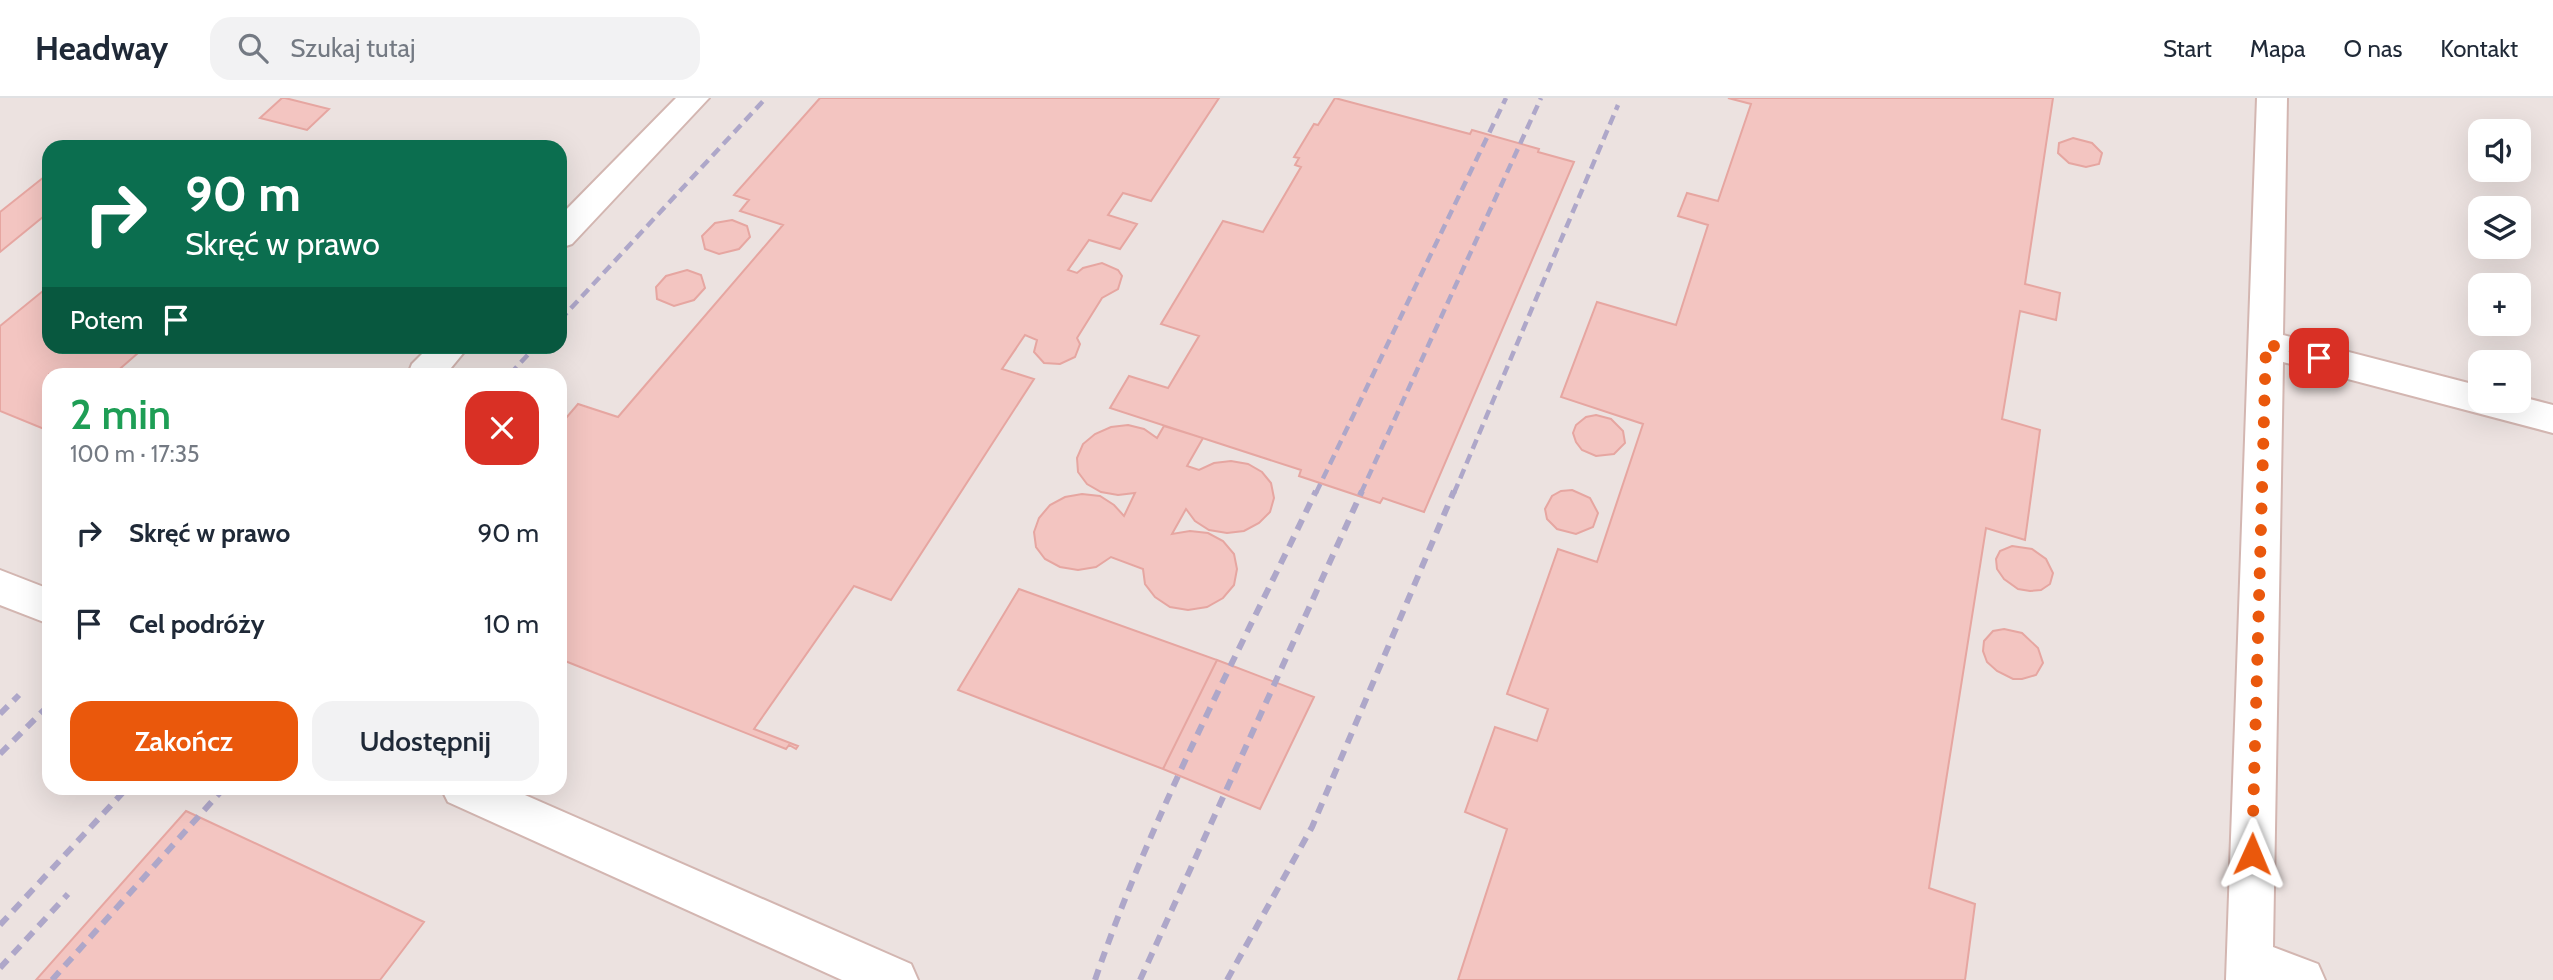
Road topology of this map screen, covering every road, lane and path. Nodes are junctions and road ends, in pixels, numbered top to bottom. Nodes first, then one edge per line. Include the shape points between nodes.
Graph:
1 (694, 98) edge
2 (2272, 98) edge
3 (567, 229) edge
4 (2266, 344) junction
5 (444, 354) edge
6 (431, 368) edge
7 (2468, 396) edge
8 (2531, 413) edge
9 (2553, 419) edge
10 (0, 587) edge
11 (42, 604) edge
12 (479, 795) edge
13 (2249, 971) edge
14 (895, 980) edge
15 (2302, 980) edge

1 - 3 lane
2 - 4 lane
4 - 7 lane
4 - 13 lane
5 - 6 lane
8 - 9 lane
10 - 11 lane
12 - 14 lane
13 - 15 lane

